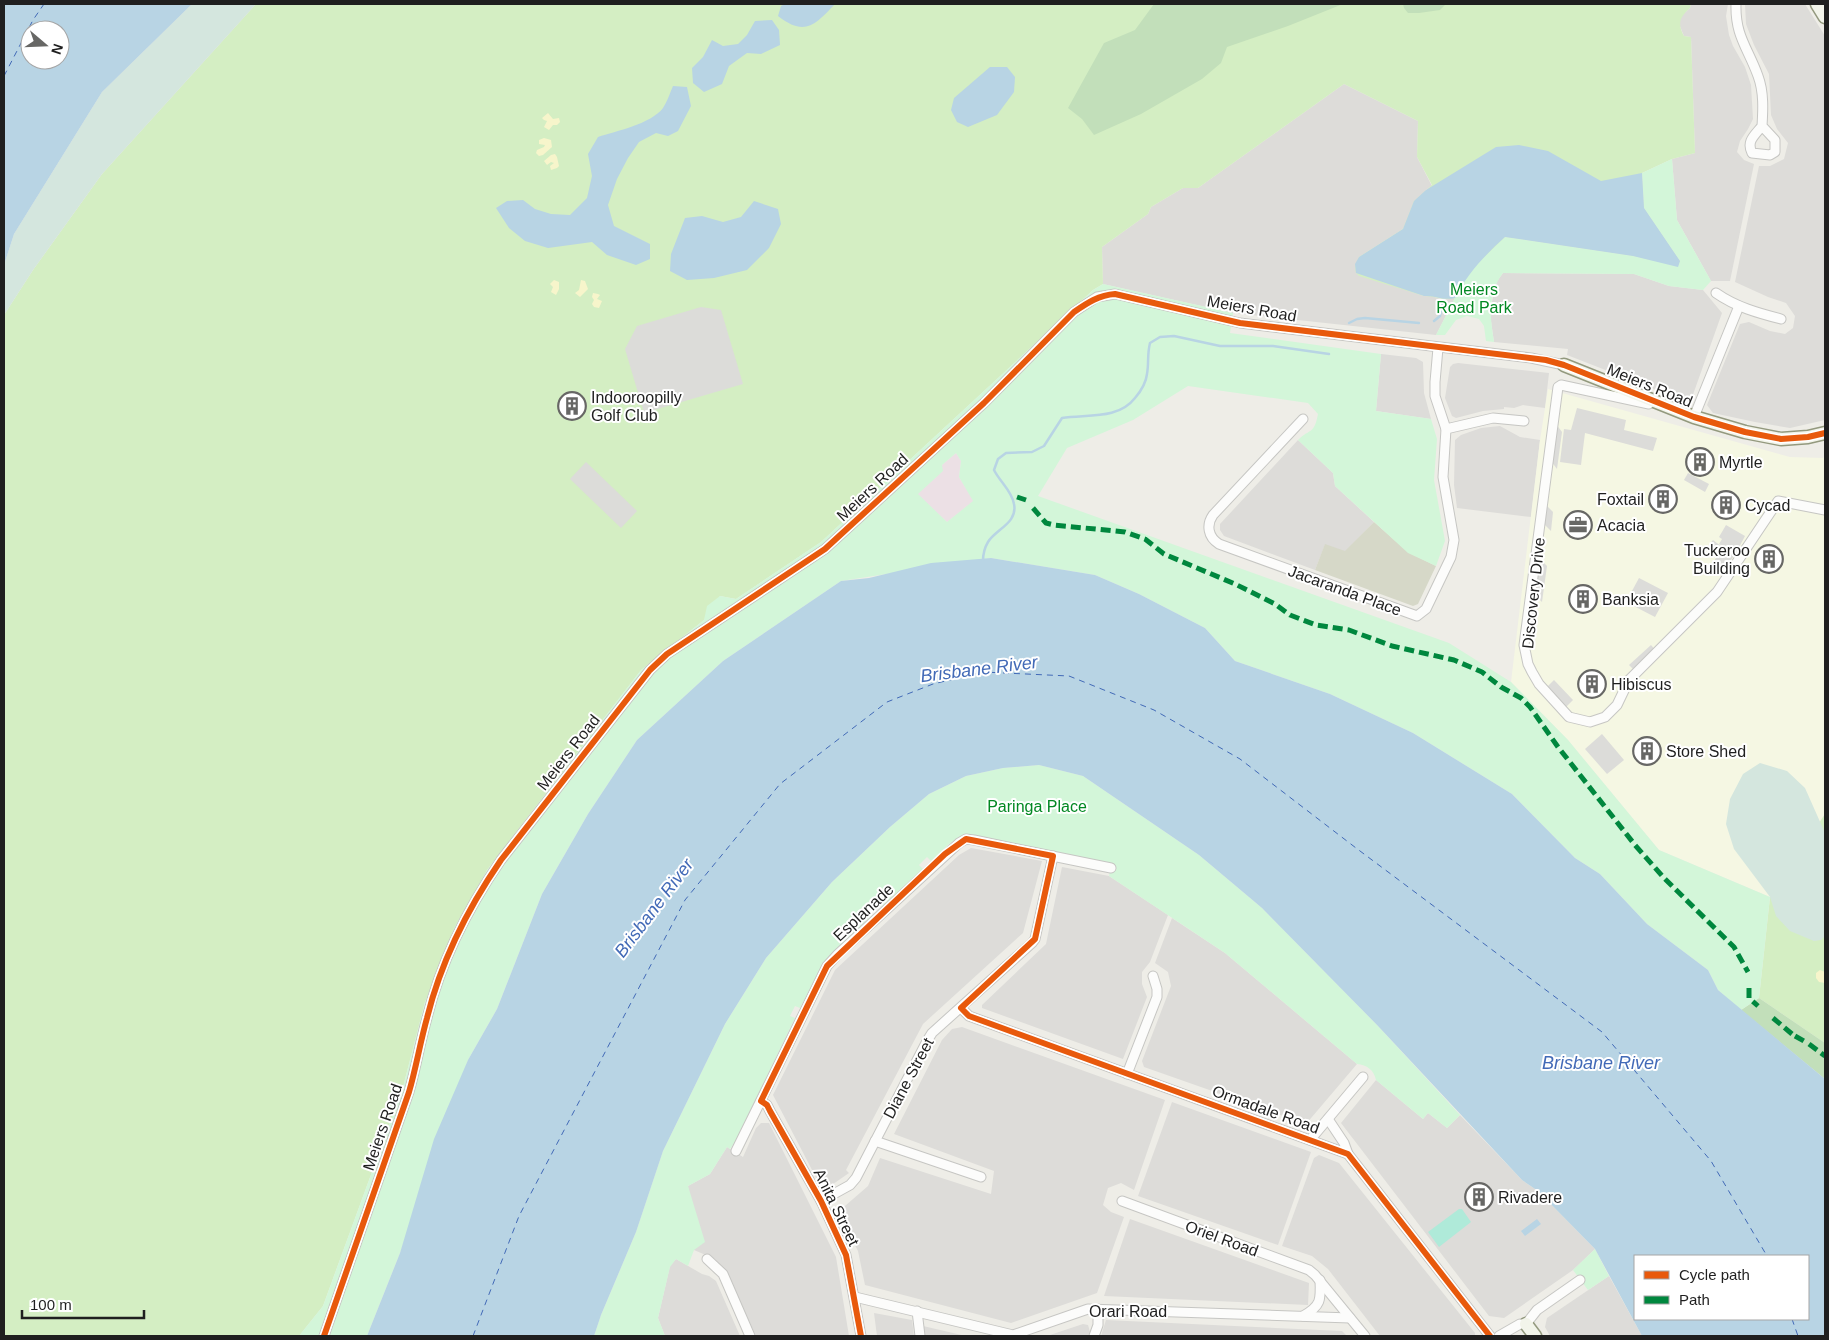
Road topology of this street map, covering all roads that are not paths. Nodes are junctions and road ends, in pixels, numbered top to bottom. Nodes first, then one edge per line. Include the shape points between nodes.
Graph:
1 (1736, 4) edge
2 (1817, 4) edge
3 (1825, 17) edge
4 (1762, 126) dead end
5 (1716, 293) dead end
6 (1739, 306) junction
7 (1782, 318) dead end
8 (1438, 348) junction
9 (1564, 365) joint
10 (1671, 408) junction
11 (1694, 417) junction
12 (1303, 419) dead end
13 (1524, 421) dead end
14 (1446, 429) junction
15 (1825, 433) edge
16 (1825, 510) edge
17 (1052, 856) junction
18 (1111, 868) dead end
19 (1153, 976) dead end
20 (961, 1008) junction
21 (1127, 1074) junction
22 (1363, 1077) dead end
23 (761, 1100) junction
24 (1328, 1119) junction
25 (1310, 1140) junction
26 (875, 1141) junction
27 (736, 1151) dead end
28 (1348, 1154) junction
29 (981, 1177) dead end
30 (821, 1201) junction
31 (1122, 1201) dead end
32 (707, 1259) dead end
33 (1320, 1280) junction
34 (1580, 1280) dead end
35 (855, 1297) junction
36 (1098, 1309) junction
37 (916, 1311) junction
38 (1302, 1316) junction
39 (1350, 1318) junction
40 (1526, 1324) junction
41 (324, 1336) edge
42 (750, 1336) edge
43 (861, 1336) edge
44 (920, 1336) edge
45 (1094, 1336) edge
46 (1365, 1336) edge
47 (1490, 1336) edge
48 (1498, 1336) edge
49 (1535, 1336) edge

1 - 4 street via 1740,38 1760,83
2 - 3 street
5 - 6 street
6 - 7 street
6 - 11 street
8 - 9 street, Meiers Road via 1531,358
8 - 14 street, Jacaranda Place via 1435,396
8 - 41 street, Meiers Road via 1240,324 1115,294 1098,298 1074,312 984,403 825,549 668,654 639,683 501,860 457,934 440,975 409,1092
9 - 10 street, Meiers Road
10 - 11 street, Meiers Road
10 - 16 street, Discovery Drive via 1561,385 1558,387 1524,645 1528,664 1539,684 1569,717 1590,722 1605,717 1617,705 1629,680 1717,592 1778,500
11 - 15 street, Meiers Road via 1780,439
12 - 14 street, Jacaranda Place via 1213,515 1210,534 1219,544 1418,616 1426,609 1454,548 1443,477
13 - 14 street via 1493,418
17 - 18 street, Esplanade
17 - 20 street, Diane Street via 1035,938
17 - 23 street, Esplanade via 974,840 959,842 827,966
19 - 21 street via 1157,998
20 - 21 street, Ormadale Road via 969,1016
20 - 26 street, Diane Street via 932,1033
21 - 25 street, Ormadale Road
22 - 24 street
23 - 27 street, Esplanade
23 - 30 street, Anita Street via 767,1105
24 - 25 street
24 - 28 street, Ormadale Road
25 - 28 street, Ormadale Road
26 - 29 street
26 - 30 street, Diane Street via 850,1186
28 - 47 street, Ormadale Road
30 - 35 street, Anita Street via 846,1256
31 - 33 street, Oriel Road via 1309,1270
32 - 42 street via 723,1274
33 - 38 street via 1319,1302
33 - 39 street, Oriel Road
34 - 40 street via 1537,1310
35 - 37 street, Orari Road
35 - 43 street, Anita Street
36 - 37 street, Orari Road via 1088,1309 1013,1335
36 - 38 street, Orari Road
36 - 45 street
37 - 44 street
38 - 39 street, Orari Road
39 - 46 street, Oriel Road
40 - 48 street
40 - 49 street

